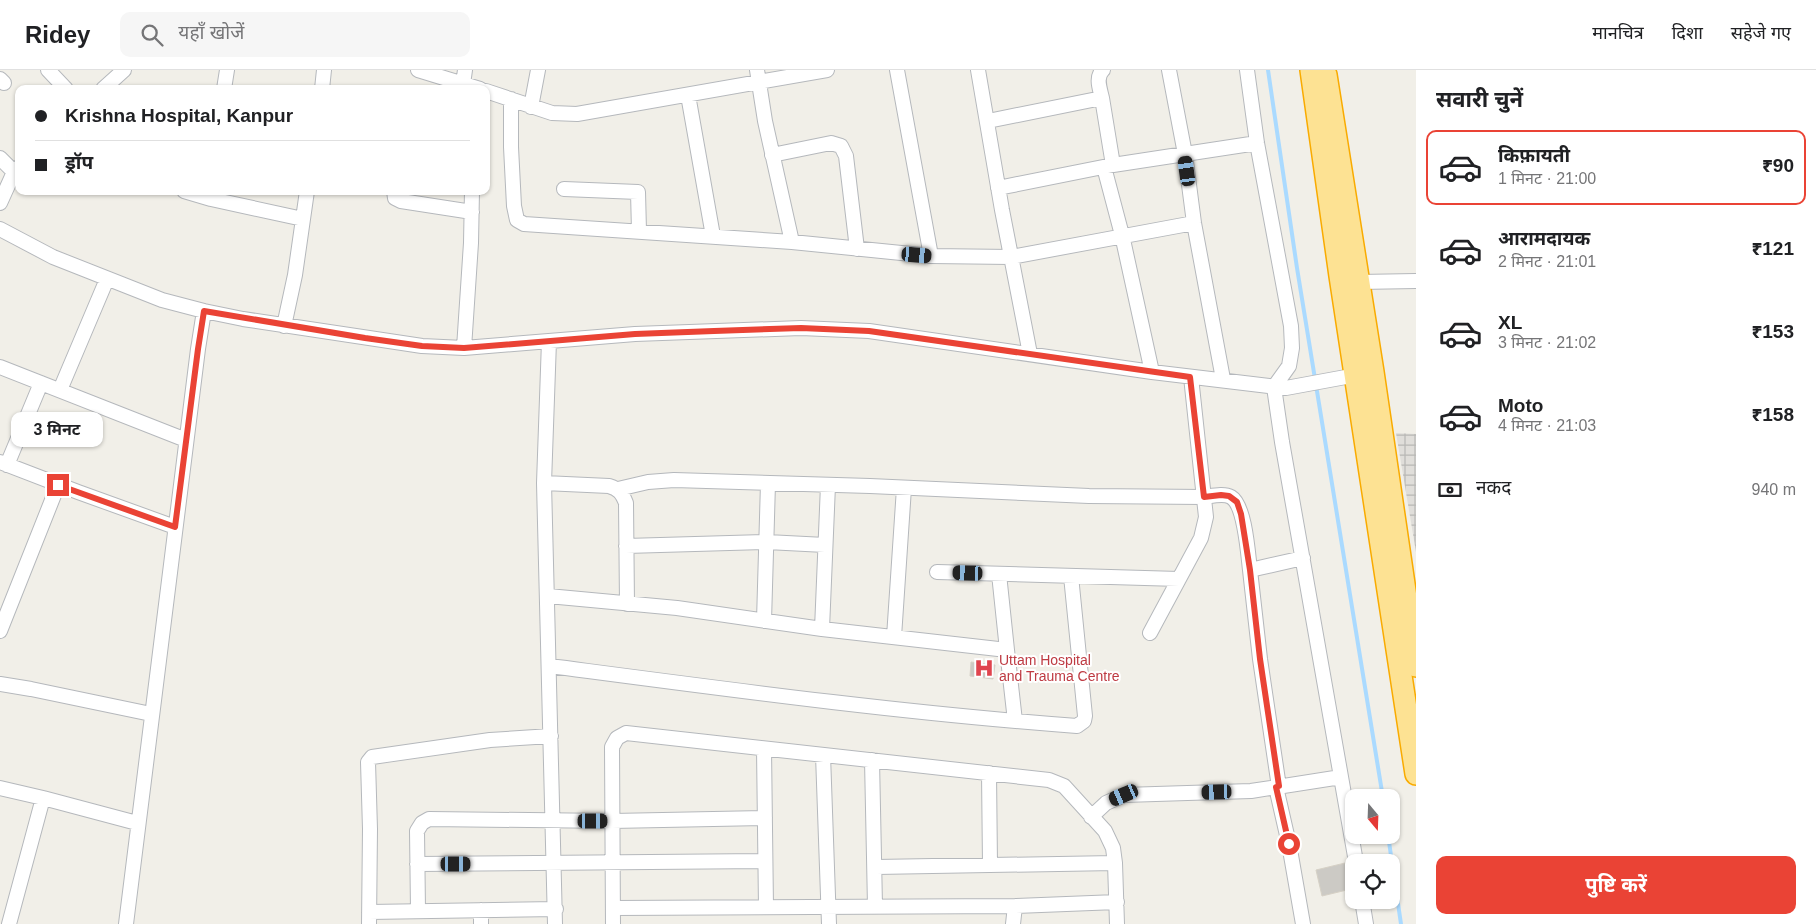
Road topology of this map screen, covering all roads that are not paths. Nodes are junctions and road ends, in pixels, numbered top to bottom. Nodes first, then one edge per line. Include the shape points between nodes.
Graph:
1 (48, 70) edge
2 (124, 70) edge
3 (227, 70) edge
4 (324, 70) edge
5 (418, 70) edge
6 (538, 70) edge
7 (827, 70) edge
8 (897, 70) edge
9 (978, 70) edge
10 (1104, 70) edge
11 (1168, 70) edge
12 (1247, 70) edge
13 (1311, 70) edge
14 (1326, 70) edge
15 (759, 76) edge
16 (464, 77) edge
17 (62, 85) edge
18 (107, 85) edge
19 (225, 85) edge
20 (322, 85) edge
21 (475, 85) edge
22 (490, 92) edge
23 (688, 95) junction
24 (1102, 98) junction
25 (511, 100) junction
26 (531, 107) junction
27 (988, 121) junction
28 (1257, 143) junction
29 (1185, 154) junction
30 (772, 155) junction
31 (0, 158) edge
32 (1109, 166) junction
33 (15, 169) edge
34 (15, 172) edge
35 (998, 188) junction
36 (564, 189) dead end
37 (211, 195) edge
38 (306, 195) edge
39 (395, 195) edge
40 (472, 195) edge
41 (0, 203) edge
42 (472, 212) junction
43 (303, 219) junction
44 (1194, 223) junction
45 (0, 229) edge
46 (639, 231) junction
47 (1122, 235) junction
48 (713, 236) junction
49 (792, 242) junction
50 (858, 249) junction
51 (931, 256) junction
52 (1011, 257) junction
53 (107, 279) junction
54 (1416, 281) edge
55 (1359, 282) junction
56 (204, 311) junction
57 (284, 326) junction
58 (549, 341) junction
59 (464, 348) junction
60 (1030, 354) junction
61 (0, 367) edge
62 (1152, 372) junction
63 (1364, 373) junction
64 (1190, 377) junction
65 (1223, 379) junction
66 (41, 383) junction
67 (1280, 387) junction
68 (60, 390) junction
69 (186, 440) junction
70 (4, 463) edge
71 (544, 483) junction
72 (768, 483) junction
73 (58, 485) junction
74 (828, 485) junction
75 (904, 488) junction
76 (618, 489) junction
77 (1204, 497) junction
78 (175, 527) junction
79 (767, 542) junction
80 (825, 545) junction
81 (626, 546) junction
82 (1303, 558) junction
83 (1250, 570) junction
84 (937, 572) dead end
85 (999, 574) junction
86 (1071, 576) junction
87 (1179, 579) junction
88 (548, 596) junction
89 (627, 604) junction
90 (764, 621) junction
91 (822, 629) junction
92 (0, 631) edge
93 (1150, 633) dead end
94 (894, 637) junction
95 (1007, 650) junction
96 (550, 666) junction
97 (1416, 666) edge
98 (0, 684) edge
99 (152, 714) junction
100 (1015, 721) junction
101 (551, 736) junction
102 (764, 749) junction
103 (823, 755) junction
104 (872, 760) junction
105 (989, 773) junction
106 (1416, 774) edge
107 (1341, 777) junction
108 (1278, 787) junction
109 (0, 788) edge
110 (43, 798) junction
111 (1091, 817) junction
112 (765, 818) junction
113 (554, 821) junction
114 (612, 821) junction
115 (138, 823) junction
116 (1355, 854) edge
117 (765, 861) junction
118 (613, 863) junction
119 (1115, 863) junction
120 (417, 864) junction
121 (555, 864) junction
122 (990, 865) junction
123 (876, 867) junction
124 (1117, 902) junction
125 (875, 906) junction
126 (1015, 906) junction
127 (766, 907) junction
128 (829, 907) junction
129 (556, 908) junction
130 (613, 908) junction
131 (1364, 909) edge
132 (418, 910) junction
133 (481, 910) junction
134 (369, 918) edge
135 (9, 924) edge
136 (126, 924) edge
137 (481, 924) edge
138 (555, 924) edge
139 (613, 924) edge
140 (829, 924) edge
141 (1014, 924) edge
142 (1117, 924) edge
143 (1303, 924) edge
144 (1366, 924) edge

1 - 17 street
2 - 18 street
3 - 19 street
4 - 20 street
5 - 16 street
6 - 26 street
7 - 15 street
8 - 51 street
9 - 27 street
10 - 24 street via 1098,78
11 - 29 street
12 - 28 street
13 - 63 highway
14 - 55 highway
15 - 23 street
15 - 30 street
16 - 21 street
22 - 25 street
23 - 26 street via 577,114 552,113
23 - 48 street
24 - 27 street
24 - 32 street
25 - 26 street
25 - 46 street via 517,220 524,224
27 - 35 street
28 - 29 street
28 - 67 street via 1291,326 1292,348
29 - 32 street
29 - 44 street
30 - 49 street
30 - 50 street via 831,143 842,146
31 - 33 street
32 - 35 street
32 - 47 street
34 - 41 street
35 - 52 street
36 - 46 street via 638,192
37 - 43 street
38 - 43 street
39 - 42 street via 401,201
40 - 42 street
42 - 59 street
43 - 57 street
44 - 47 street
44 - 65 street
45 - 53 street via 53,257
46 - 48 street
47 - 52 street
47 - 62 street
48 - 49 street
49 - 50 street
50 - 51 street
51 - 52 street
52 - 60 street
53 - 56 street via 162,300
53 - 68 street
54 - 55 street
55 - 63 highway
56 - 57 street
56 - 69 street
57 - 59 street via 422,346
58 - 59 street
58 - 60 street via 635,334 801,328 869,331
58 - 71 street
60 - 62 street
61 - 66 street
62 - 64 street
63 - 67 street
63 - 97 highway
63 - 106 highway
64 - 65 street
64 - 77 street
65 - 67 street
66 - 68 street
66 - 70 street
67 - 82 street via 1282,442
68 - 69 street
69 - 78 street
70 - 73 street
71 - 76 street
71 - 88 street
72 - 74 street
72 - 76 street via 674,480
72 - 79 street
73 - 78 street
73 - 92 street
74 - 75 street
74 - 80 street
75 - 77 street
75 - 94 street
76 - 81 street via 626,503
77 - 83 street via 1229,496 1237,502
77 - 87 street via 1206,517 1201,538
78 - 99 street
79 - 80 street
79 - 81 street
79 - 90 street
80 - 91 street
81 - 89 street
82 - 83 street
82 - 107 street
83 - 108 street
84 - 85 street
85 - 86 street
85 - 95 street
86 - 87 street
86 - 100 street via 1084,721 1077,726
87 - 93 street
88 - 89 street
88 - 96 street
89 - 90 street
90 - 91 street
91 - 94 street
94 - 95 street
95 - 100 street
96 - 100 street
96 - 101 street
98 - 99 street
99 - 115 street
101 - 113 street
101 - 134 street via 490,740 372,757 368,762
102 - 103 street
102 - 112 street
102 - 114 street via 626,734 617,738 612,747
103 - 104 street
103 - 128 street
104 - 105 street
104 - 123 street
105 - 111 street via 1049,780 1064,786
105 - 122 street
107 - 108 street
107 - 116 street
108 - 111 street via 1250,791 1124,795 1106,803
108 - 143 street
109 - 110 street
110 - 115 street
110 - 135 street
111 - 119 street via 1104,830 1113,848
112 - 114 street
112 - 117 street
113 - 114 street
113 - 120 street via 429,819 417,831
113 - 121 street
114 - 118 street
115 - 136 street
117 - 118 street
117 - 127 street
118 - 121 street
118 - 130 street
119 - 122 street
119 - 124 street
120 - 121 street
120 - 132 street
121 - 129 street
122 - 123 street
123 - 125 street
124 - 126 street
124 - 142 street
125 - 126 street
125 - 128 street
126 - 141 street
127 - 128 street
127 - 130 street
128 - 140 street
129 - 133 street
129 - 138 street
130 - 139 street
131 - 144 street
132 - 133 street
132 - 134 street
133 - 137 street

